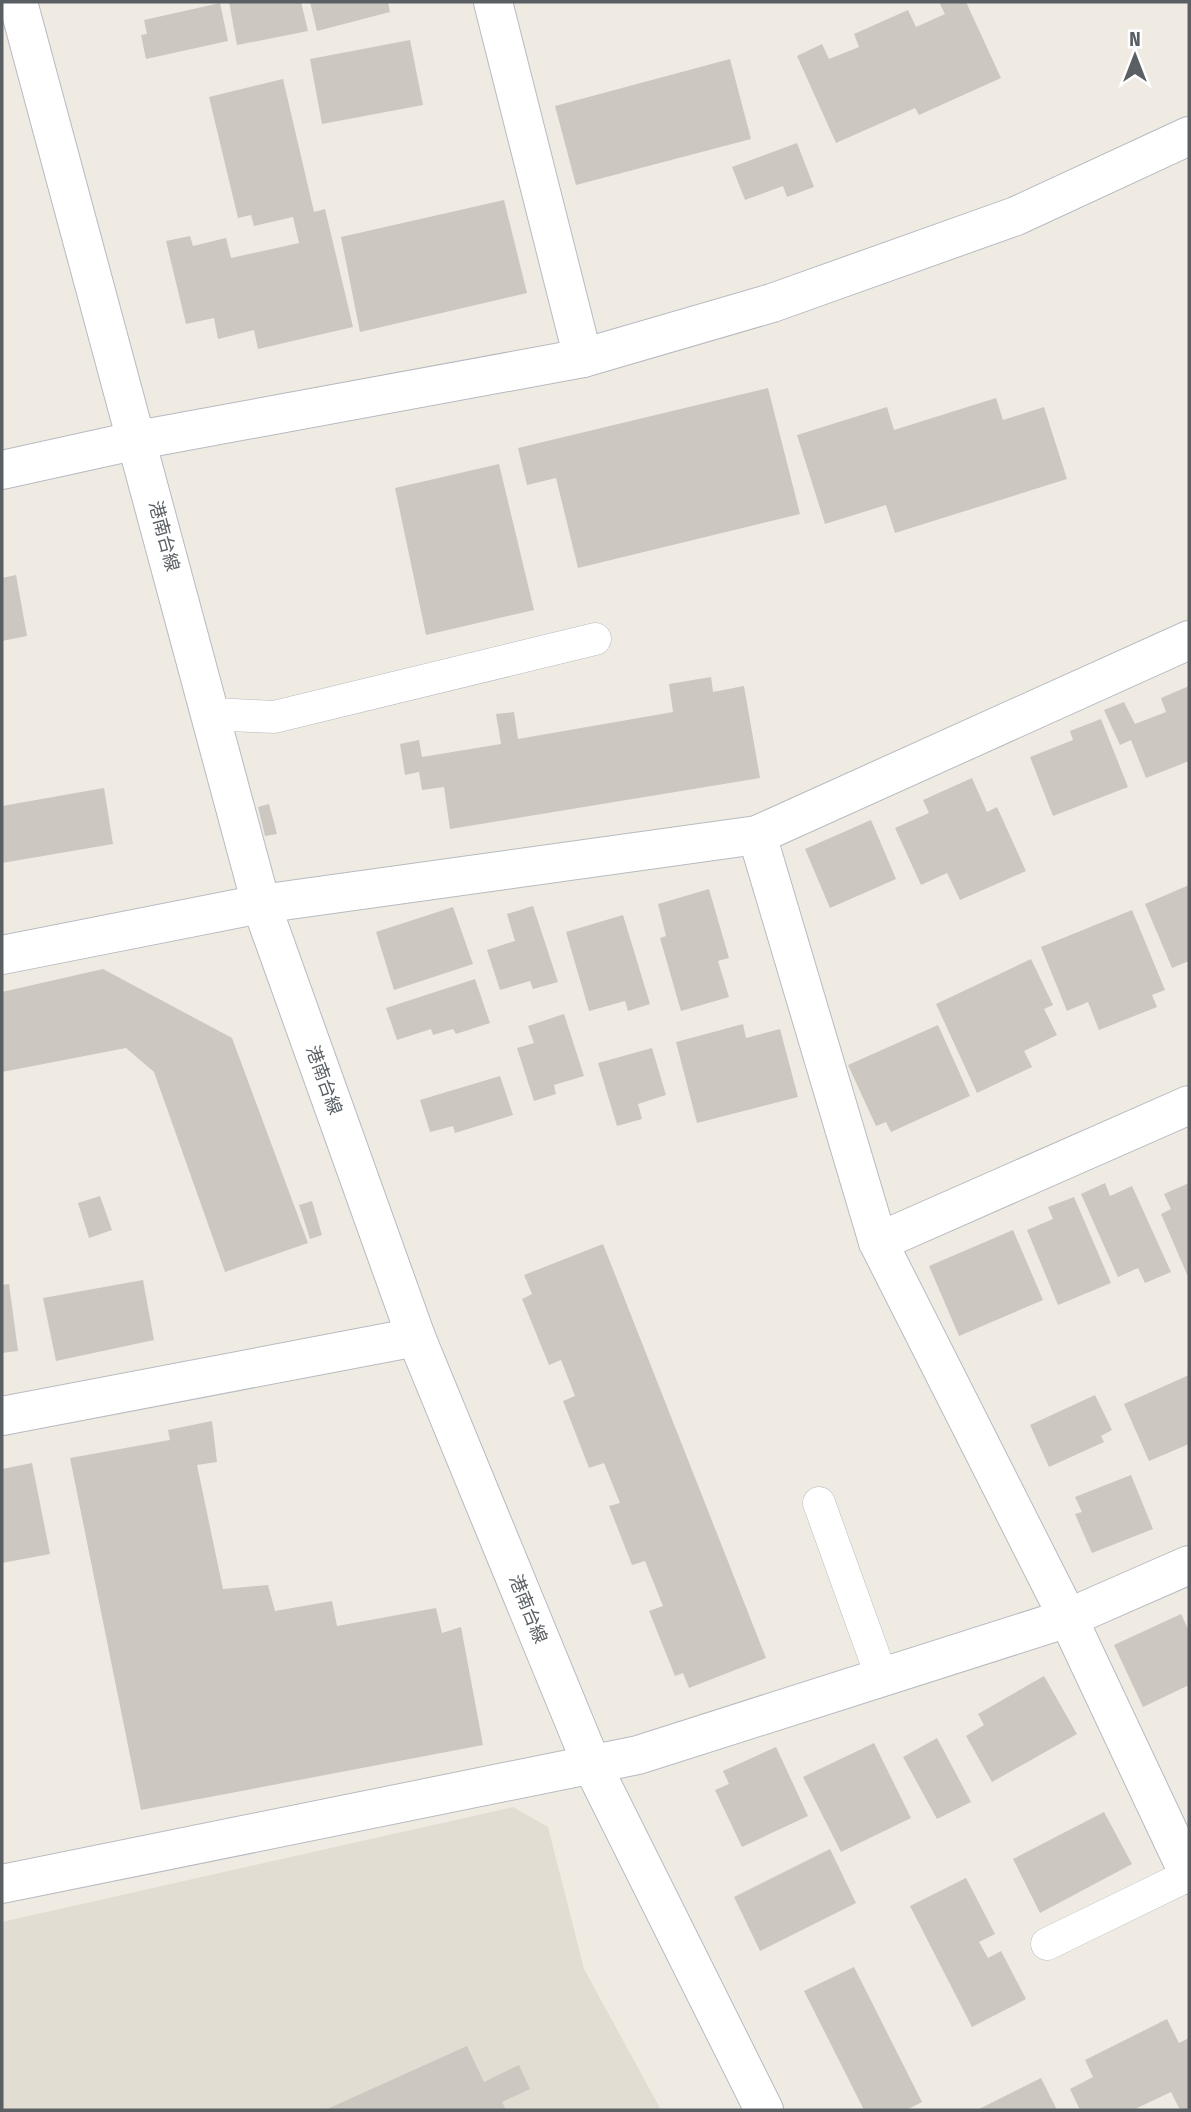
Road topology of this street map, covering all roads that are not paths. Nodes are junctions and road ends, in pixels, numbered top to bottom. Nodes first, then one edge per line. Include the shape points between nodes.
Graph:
1 (18, 2) edge
2 (493, 2) edge
3 (1189, 136) edge
4 (583, 358) junction
5 (138, 440) junction
6 (2, 470) edge
7 (595, 639) dead end
8 (1189, 640) edge
9 (211, 714) junction
10 (757, 835) junction
11 (261, 904) junction
12 (2, 955) edge
13 (1189, 1105) edge
14 (878, 1242) junction
15 (416, 1336) junction
16 (2, 1416) edge
17 (819, 1503) dead end
18 (1189, 1565) edge
19 (1068, 1618) junction
20 (882, 1678) junction
21 (592, 1765) junction
22 (1189, 1875) edge
23 (2, 1884) edge
24 (1047, 1944) dead end
25 (764, 2110) edge

1 - 5 street, 港南台線
2 - 4 street
3 - 4 street via 1016,216 772,303
4 - 5 street
5 - 6 street
5 - 9 street, 港南台線
7 - 9 lane via 274,717
8 - 10 street
9 - 11 street, 港南台線
10 - 11 street
10 - 14 street
11 - 12 street
11 - 15 street, 港南台線
13 - 14 street
14 - 19 street
15 - 16 street
15 - 21 street, 港南台線
17 - 20 lane
18 - 19 street
19 - 20 street
19 - 22 street
20 - 21 street via 638,1755
21 - 23 street
21 - 25 street, 港南台線
22 - 24 lane

